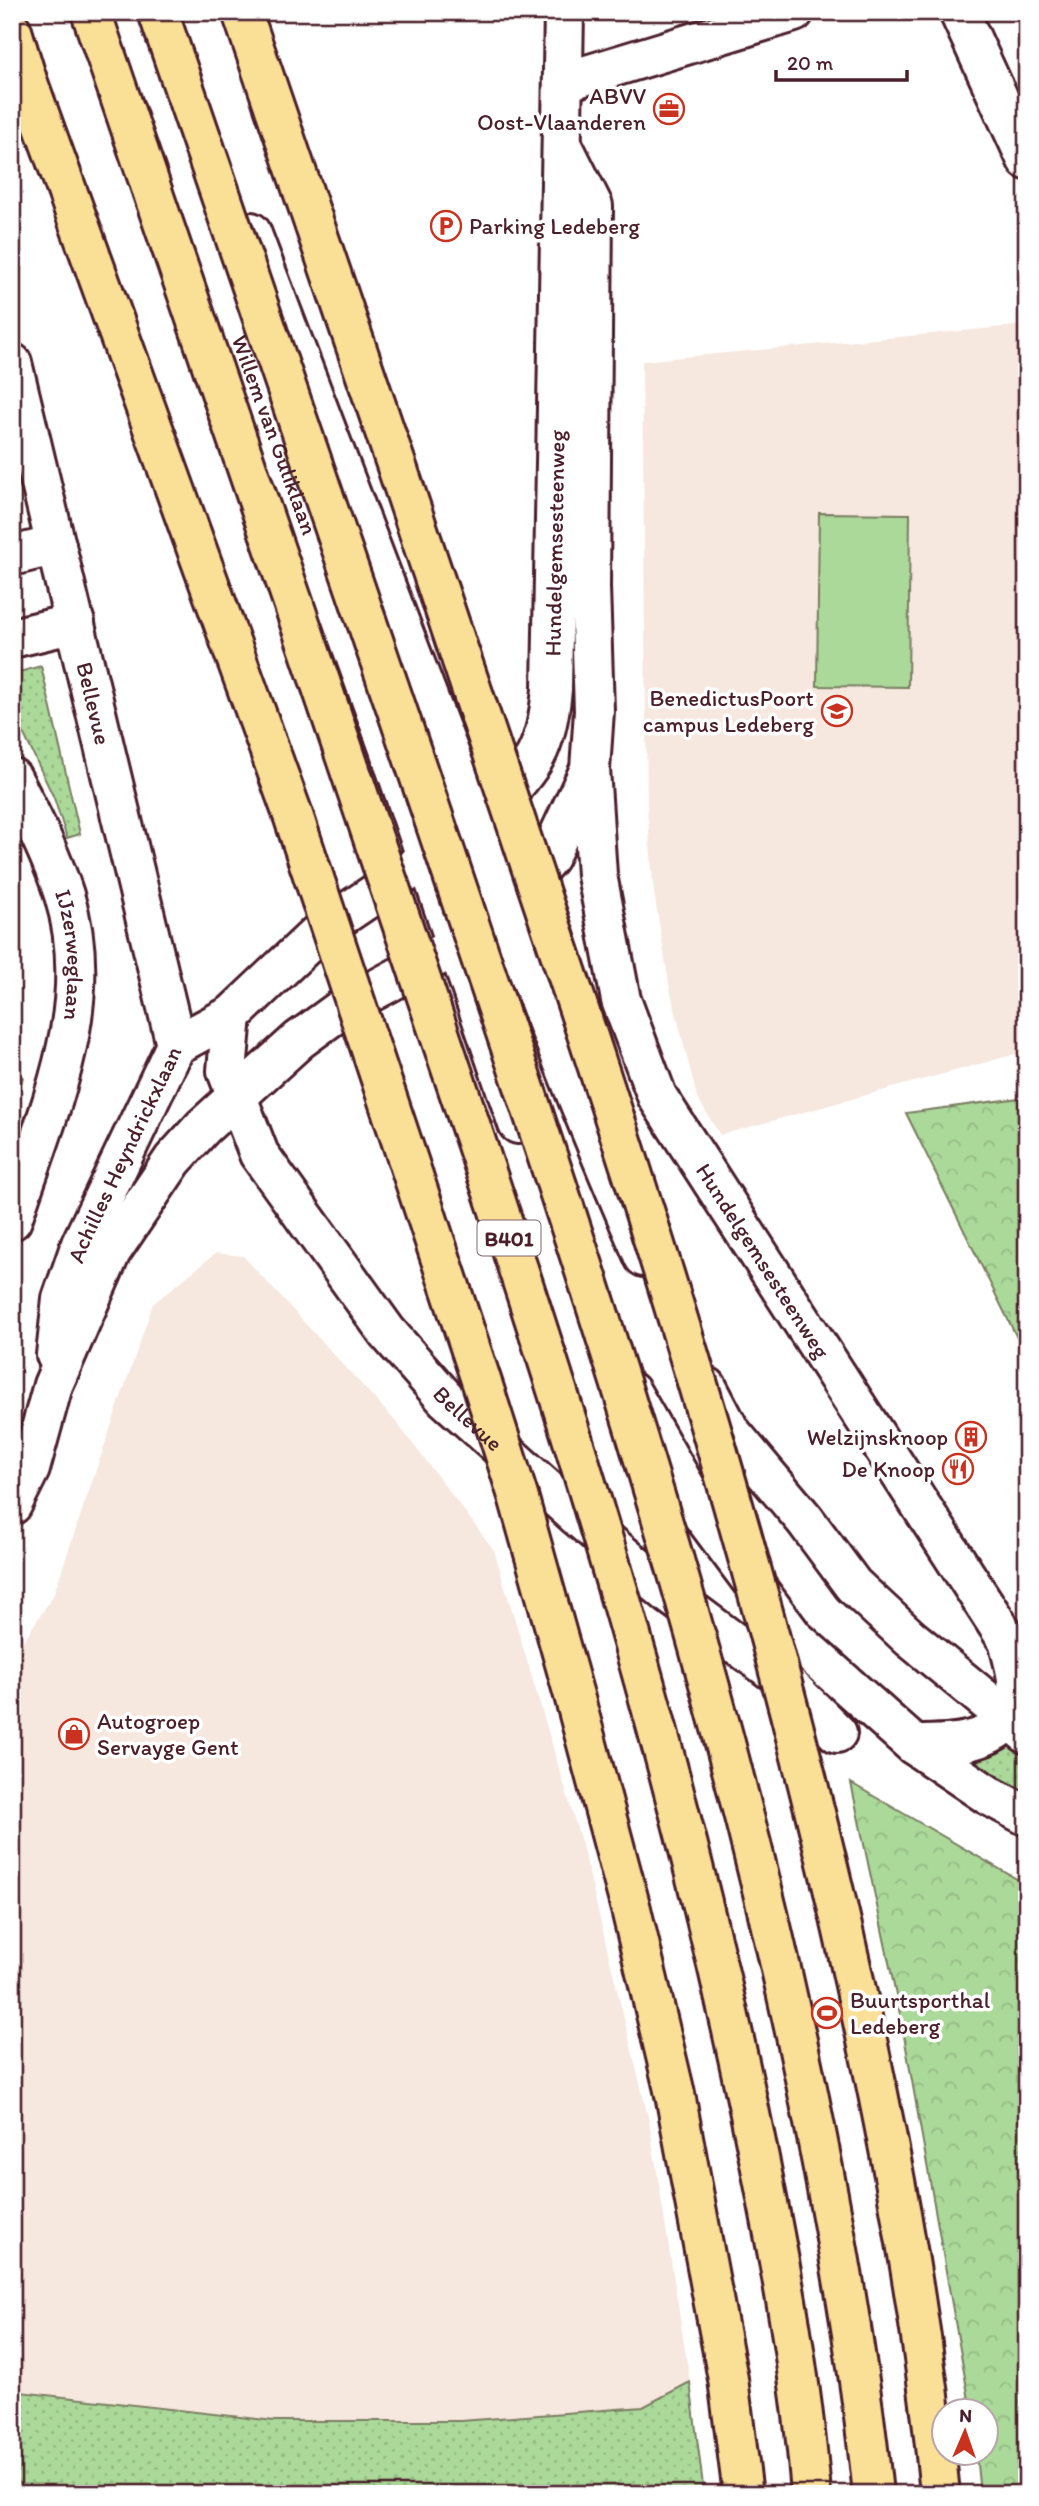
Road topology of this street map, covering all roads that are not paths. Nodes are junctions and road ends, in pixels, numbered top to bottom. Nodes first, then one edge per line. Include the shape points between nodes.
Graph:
1 (91, 12) edge
2 (121, 12) edge
3 (158, 12) edge
4 (173, 12) edge
5 (242, 12) edge
6 (565, 12) edge
7 (794, 12) edge
8 (959, 12) edge
9 (12, 31) edge
10 (19, 65) edge
11 (564, 82) junction
12 (563, 146) junction
13 (1027, 160) edge
14 (12, 363) edge
15 (56, 545) junction
16 (12, 556) edge
17 (75, 623) junction
18 (12, 638) edge
19 (590, 769) junction
20 (12, 778) edge
21 (477, 825) junction
22 (426, 860) junction
23 (505, 909) junction
24 (455, 946) junction
25 (232, 1014) junction
26 (176, 1045) junction
27 (237, 1097) junction
28 (12, 1220) edge
29 (53, 1385) junction
30 (12, 1505) edge
31 (1017, 1727) edge
32 (836, 1733) dead end
33 (914, 1745) junction
34 (1027, 1816) edge
35 (743, 2494) edge
36 (811, 2494) edge
37 (873, 2494) edge
38 (940, 2494) edge

1 - 36 highway, B401, bridge via 512,1248 597,1517 681,1814 730,2020 787,2317
2 - 22 main road, Willem van Guliklaan
3 - 37 highway, B401, bridge via 427,794 663,1517 741,1797 789,2004 824,2174
4 - 21 main road via 240,204
5 - 38 highway, bridge via 620,1130 766,1617 826,1856 889,2142 916,2301
6 - 11 main road, Hundelgemsesteenweg
7 - 11 main road
8 - 13 main road
9 - 10 highway
10 - 35 highway, bridge via 293,816 518,1496 631,1909 676,2094 728,2379
11 - 12 main road, Hundelgemsesteenweg
12 - 19 main road, Hundelgemsesteenweg via 593,206 590,587 594,711
12 - 21 main road, Hundelgemsesteenweg via 549,725 539,755
14 - 15 main road, Bellevue
15 - 16 main road
15 - 17 main road, Bellevue
17 - 18 main road
17 - 26 main road, Bellevue
19 - 23 main road, Hundelgemsesteenweg via 549,857
19 - 31 main road, Hundelgemsesteenweg via 597,875 621,1000 657,1096 1008,1641 1017,1676
20 - 28 main road, IJzerweglaan via 65,897 76,956 75,1013 64,1062
21 - 22 main road, Achilles Heyndrickxlaan
21 - 23 main road
22 - 24 main road
22 - 25 main road, Achilles Heyndrickxlaan via 324,929
23 - 24 main road, Achilles Heyndrickxlaan
23 - 31 main road via 603,1163 672,1321 730,1431 853,1585
24 - 27 main road, Achilles Heyndrickxlaan via 347,1005 299,1040
24 - 33 main road via 536,1177 627,1385 698,1508 794,1638
25 - 26 main road, Achilles Heyndrickxlaan
25 - 27 main road, Bellevue via 227,1071
26 - 29 main road, Achilles Heyndrickxlaan via 80,1244 62,1299
27 - 29 main road, Achilles Heyndrickxlaan via 173,1160 111,1252
27 - 32 main road, Bellevue via 259,1154 387,1332 445,1398 669,1594 778,1675
29 - 30 main road, Achilles Heyndrickxlaan via 30,1469
31 - 33 main road via 960,1744
33 - 34 main road

